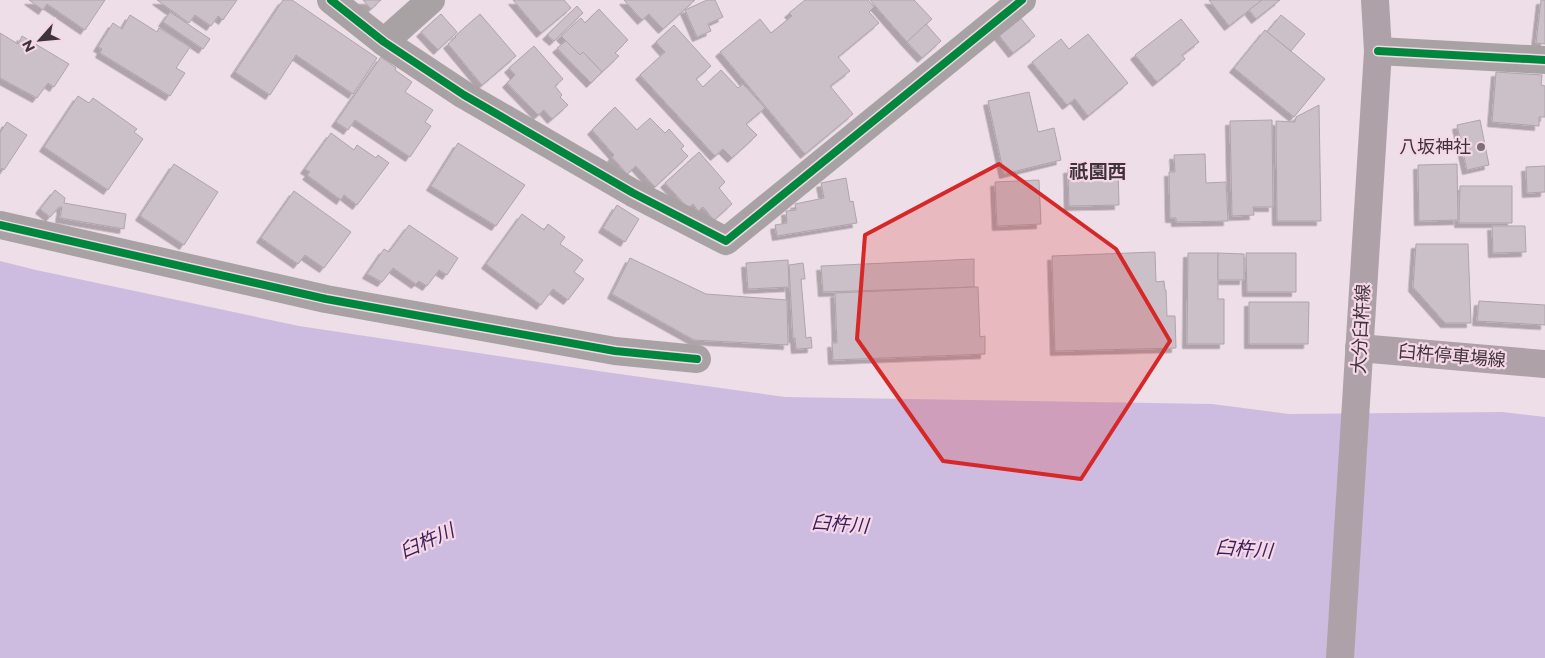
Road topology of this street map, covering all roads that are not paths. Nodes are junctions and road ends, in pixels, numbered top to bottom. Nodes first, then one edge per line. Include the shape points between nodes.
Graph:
1 (331, 0) edge
2 (431, 0) edge
3 (1022, 0) edge
4 (1375, 0) edge
5 (384, 42) junction
6 (1378, 51) junction
7 (1545, 60) edge
8 (0, 226) edge
9 (1360, 348) junction
10 (697, 359) dead end
11 (1545, 364) edge
12 (1340, 658) edge

1 - 5 street
2 - 5 street
3 - 5 street via 726,241 633,193 464,95
4 - 6 main road, 大分臼杵線
6 - 7 street
6 - 9 main road, 大分臼杵線
8 - 10 street via 326,299 615,351
9 - 11 main road, 臼杵停車場線
9 - 12 main road, 大分臼杵線

